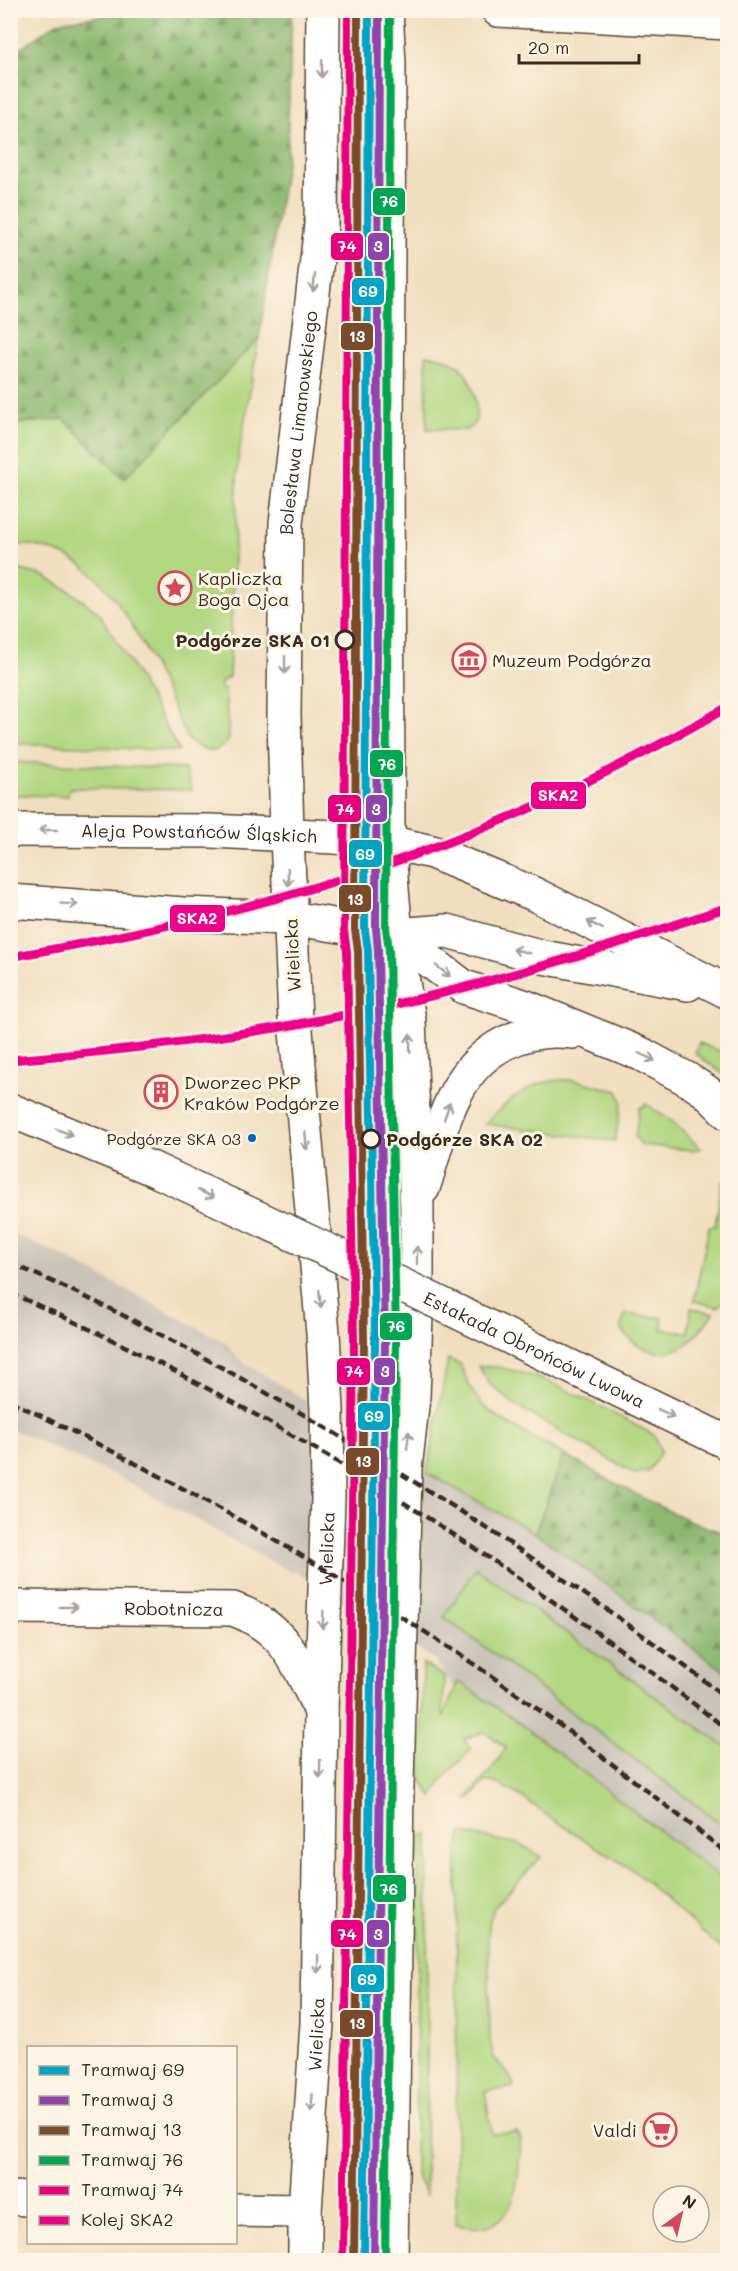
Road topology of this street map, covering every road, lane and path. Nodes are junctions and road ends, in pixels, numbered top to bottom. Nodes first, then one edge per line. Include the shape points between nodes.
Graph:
1 (323, 10) edge
2 (386, 10) edge
3 (498, 10) edge
4 (728, 23) edge
5 (10, 830) edge
6 (286, 836) junction
7 (388, 842) junction
8 (10, 901) edge
9 (290, 918) junction
10 (396, 935) junction
11 (725, 991) edge
12 (593, 1036) junction
13 (10, 1110) edge
14 (728, 1113) edge
15 (417, 1207) junction
16 (728, 1443) edge
17 (10, 1607) edge
18 (321, 1711) junction
19 (10, 2198) edge
20 (27, 2199) edge
21 (237, 2210) edge
22 (305, 2211) junction
23 (305, 2260) edge
24 (391, 2260) edge

1 -> 6 main road, Bolesława Limanowskiego via 321,225 286,523
2 - 7 main road
3 - 4 main road
6 -> 5 main road, Aleja Powstańców Śląskich via 211,831
6 - 7 main road, Aleja Powstańców Śląskich
6 -> 9 main road, Wielicka
7 - 10 main road
11 -> 7 main road, Aleja Powstańców Śląskich via 534,894 432,852
8 -> 9 main road
9 - 10 main road
9 -> 18 main road, Wielicka via 327,1410
11 -> 10 main road via 543,957 447,931
10 -> 12 main road via 464,987 526,1007
15 -> 10 main road via 409,1021
12 -> 14 main road via 667,1066 706,1092
15 -> 12 main road via 447,1109 460,1082 475,1064 499,1046 527,1034 565,1031
13 -> 16 main road, Estakada Obrońców Lwowa, bridge via 153,1169
24 -> 15 main road via 397,1772
17 -> 18 main road, Robotnicza via 219,1608 246,1613 284,1642
18 -> 22 main road, Wielicka via 317,2024
19 - 20 main road
21 - 22 main road
22 - 23 main road, Wielicka

